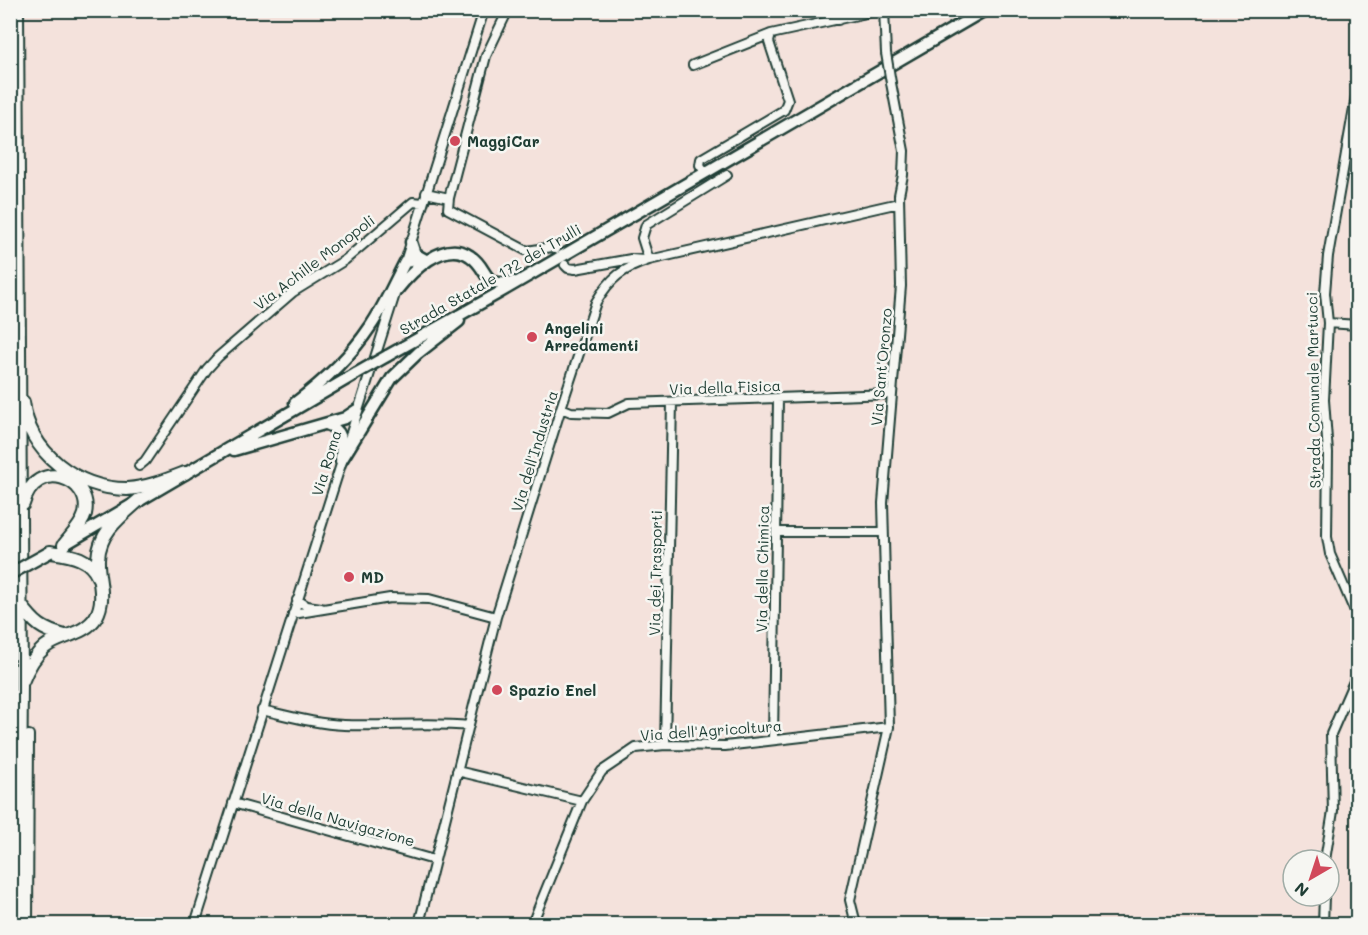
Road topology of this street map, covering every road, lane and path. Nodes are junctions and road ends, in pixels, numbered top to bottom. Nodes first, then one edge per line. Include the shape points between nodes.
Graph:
1 (17, 10) edge
2 (484, 10) edge
3 (508, 10) edge
4 (838, 10) edge
5 (882, 10) edge
6 (986, 10) edge
7 (838, 20) junction
8 (771, 34) junction
9 (693, 65) dead end
10 (1358, 85) edge
11 (10, 142) edge
12 (705, 172) junction
13 (727, 175) dead end
14 (426, 194) junction
15 (449, 198) junction
16 (423, 203) junction
17 (899, 203) junction
18 (411, 242) junction
19 (556, 249) dead end
20 (426, 259) junction
21 (649, 260) junction
22 (405, 262) junction
23 (612, 263) junction
24 (565, 265) dead end
25 (616, 275) junction
26 (486, 276) junction
27 (520, 280) junction
28 (396, 291) junction
29 (496, 294) junction
30 (462, 314) junction
31 (1328, 323) junction
32 (1358, 325) edge
33 (19, 360) junction
34 (892, 394) junction
35 (778, 399) junction
36 (672, 402) junction
37 (561, 408) junction
38 (357, 410) junction
39 (326, 424) junction
40 (251, 435) junction
41 (211, 458) junction
42 (341, 461) junction
43 (139, 466) dead end
44 (185, 473) junction
45 (139, 500) junction
46 (19, 517) junction
47 (776, 532) junction
48 (883, 532) junction
49 (64, 545) junction
50 (50, 552) junction
51 (10, 574) edge
52 (101, 584) junction
53 (297, 600) junction
54 (20, 604) junction
55 (322, 608) junction
56 (293, 614) junction
57 (496, 617) junction
58 (1358, 619) edge
59 (65, 636) junction
60 (15, 670) junction
61 (1358, 672) edge
62 (21, 685) junction
63 (262, 710) junction
64 (469, 726) junction
65 (889, 727) junction
66 (29, 735) dead end
67 (773, 740) junction
68 (665, 745) junction
69 (10, 747) edge
70 (457, 771) junction
71 (582, 801) junction
72 (233, 803) junction
73 (1327, 848) edge
74 (434, 860) junction
75 (1324, 908) edge
76 (12, 924) edge
77 (19, 924) edge
78 (28, 924) edge
79 (195, 924) edge
80 (419, 924) edge
81 (532, 924) edge
82 (856, 924) edge
83 (1323, 924) edge

1 - 33 highway
2 - 14 street, Via Roma
3 - 15 street via 486,56
4 - 7 street
5 - 7 street
5 - 17 street, Via Sant'Oronzo, bridge via 904,151
6 - 12 main road, Strada Statale 172 dei Trulli
7 - 8 street
8 - 9 street
8 - 12 street via 769,42 787,105 701,159
10 - 31 street, Strada Comunale Martucci via 1328,256
11 - 60 highway
12 - 27 main road, Strada Statale 172 dei Trulli
13 - 21 street via 646,225 642,238
14 - 15 street
14 - 16 street, Via Roma
15 - 19 street via 448,209 527,251
16 - 18 street, Via Roma
16 - 43 street, Via Achille Monopoli via 413,202 345,260 293,292 218,357
17 - 21 street, Via dell'Industria
17 - 34 street, Via Sant'Oronzo via 901,286
18 - 20 main road via 415,254
18 - 22 street, Via Roma
20 - 22 main road
20 - 26 main road via 461,252 471,256
20 - 28 main road
21 - 23 street
21 - 25 street, Via dell'Industria
22 - 28 street, Via Roma
22 - 40 main road via 372,326 355,348 300,399
23 - 24 street via 575,269
23 - 25 street
25 - 37 street, Via dell'Industria via 596,302
26 - 27 main road via 502,284
26 - 30 main road via 482,296
27 - 29 main road, Strada Statale 172 dei Trulli
28 - 38 street, Via Roma
29 - 30 main road, Strada Statale 172 dei Trulli
29 - 42 main road via 418,353 392,378
30 - 40 main road, Strada Statale 172 dei Trulli, bridge
31 - 32 street
31 - 58 street, Strada Comunale Martucci via 1324,400 1327,537 1330,554
33 - 44 highway via 24,407 31,430 57,464 74,476 93,484 129,489
33 - 46 highway
34 - 35 street, Via della Fisica
34 - 48 street, Via Sant'Oronzo
35 - 36 street, Via della Fisica
35 - 47 street, Via della Chimica
36 - 37 street, Via della Fisica via 629,403 608,413
36 - 68 street, Via dei Trasporti
37 - 57 street, Via dell'Industria
38 - 39 main road
38 - 42 street, Via Roma
39 - 41 main road
39 - 42 main road via 334,426 342,438
40 - 41 main road, Strada Statale 172 dei Trulli
41 - 44 main road, Strada Statale 172 dei Trulli
42 - 53 street, Via Roma
44 - 45 main road, Strada Statale 172 dei Trulli
45 - 49 main road, Strada Statale 172 dei Trulli
45 - 52 highway via 114,521 102,539 98,558
46 - 49 highway via 26,492 34,483 56,476 71,481 81,490 86,503 81,522
46 - 54 highway
47 - 48 street
47 - 67 street, Via della Chimica
48 - 65 street, Via Sant'Oronzo
49 - 50 main road, Strada Statale 172 dei Trulli
50 - 51 main road, Strada Statale 172 dei Trulli, bridge
50 - 52 highway via 87,562
52 - 59 highway via 103,595 94,620
53 - 55 street
53 - 56 street, Via Roma
54 - 59 highway via 47,631
54 - 62 highway
55 - 56 street
55 - 57 street via 390,598 429,599
56 - 63 street, Via Roma
57 - 64 street, Via dell'Industria
59 - 62 highway via 45,647 26,670
60 - 69 highway
60 - 76 highway
61 - 73 street via 1331,734 1333,811
62 - 77 highway
63 - 64 street via 337,725 441,722
63 - 72 street, Via Roma
64 - 70 street, Via dell'Industria
65 - 67 street, Via dell'Agricoltura
65 - 82 street, Via Sant'Oronzo via 850,900
66 - 78 street
67 - 68 street, Via dell'Agricoltura via 724,746
68 - 71 street, Via dell'Agricoltura via 636,748 627,754 602,771
70 - 71 street
70 - 74 street, Via dell'Industria
71 - 81 street, Via dell'Agricoltura
72 - 74 street, Via della Navigazione
72 - 79 street, Via Roma
74 - 80 street, Via dell'Industria
75 - 83 street

